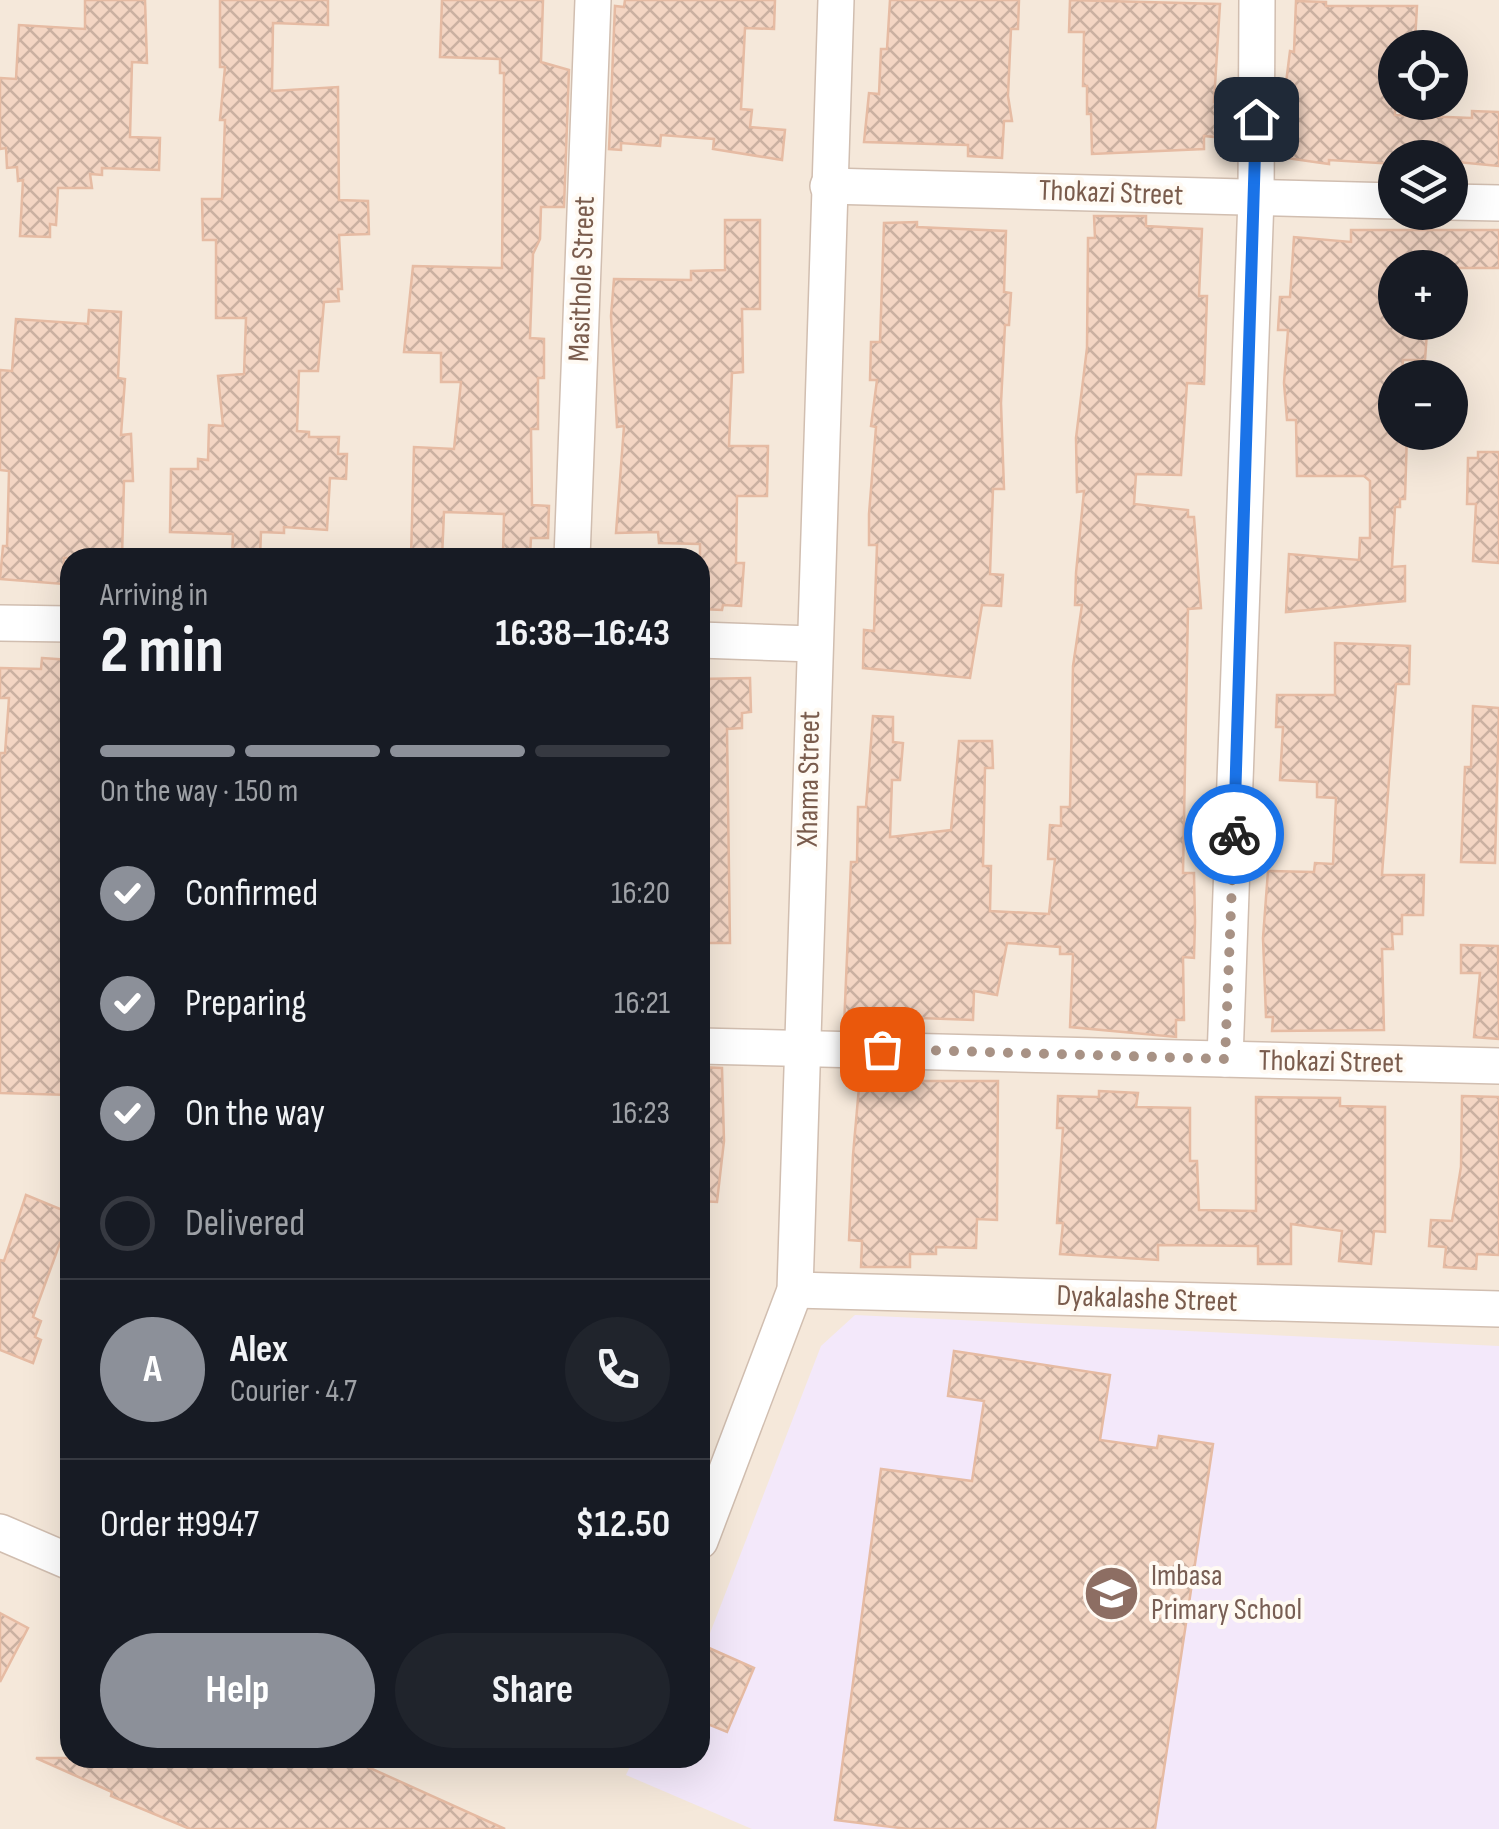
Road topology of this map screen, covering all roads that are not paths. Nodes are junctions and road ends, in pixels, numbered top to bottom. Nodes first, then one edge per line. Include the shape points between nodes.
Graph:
1 (592, 0) edge
2 (836, 0) edge
3 (1257, 0) edge
4 (828, 186) junction
5 (1256, 198) junction
6 (1378, 201) edge
7 (1468, 202) edge
8 (1499, 202) edge
9 (572, 548) edge
10 (0, 623) edge
11 (60, 624) edge
12 (710, 640) edge
13 (813, 644) junction
14 (710, 1046) edge
15 (803, 1046) junction
16 (1225, 1059) junction
17 (1499, 1066) edge
18 (795, 1290) junction
19 (1499, 1309) edge
20 (710, 1515) edge
21 (0, 1532) edge
22 (60, 1558) edge

1 - 9 street, Masithole Street
2 - 4 street, Xhama Street
3 - 5 street
4 - 5 street, Thokazi Street
4 - 13 street, Xhama Street
5 - 6 street, Thokazi Street
5 - 16 street
7 - 8 street
10 - 11 street
12 - 13 street
13 - 15 street, Xhama Street
14 - 15 street, Thokazi Street
15 - 16 street, Thokazi Street
15 - 18 street, Xhama Street
16 - 17 street, Thokazi Street
18 - 19 street, Dyakalashe Street
18 - 20 street, Xhama Street
21 - 22 street

